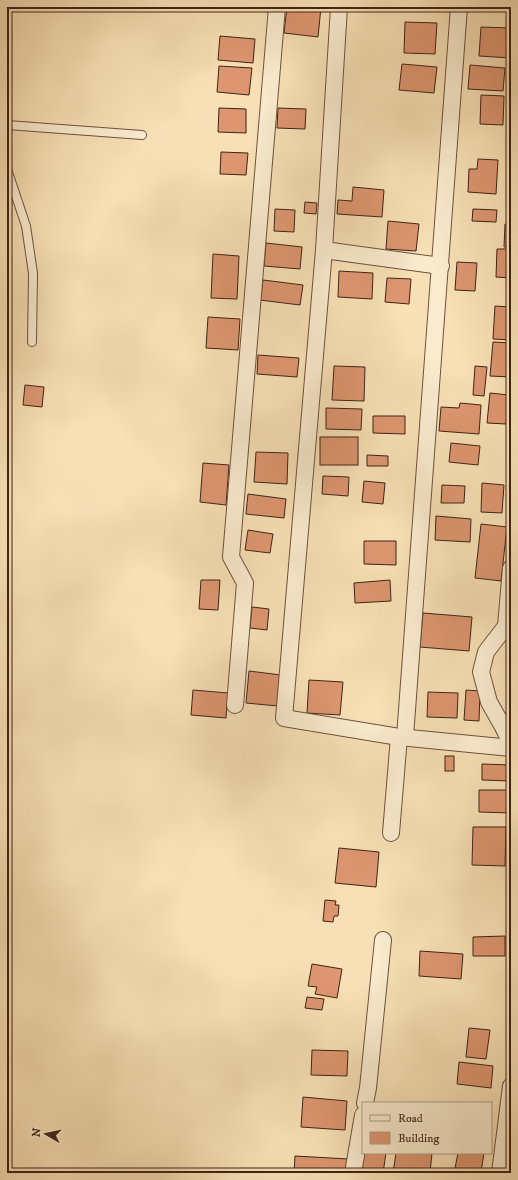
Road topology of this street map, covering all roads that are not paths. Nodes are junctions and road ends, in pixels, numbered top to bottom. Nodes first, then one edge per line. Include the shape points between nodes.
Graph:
1 (277, 7) edge
2 (339, 7) edge
3 (459, 7) edge
4 (7, 125) edge
5 (142, 135) dead end
6 (7, 169) edge
7 (324, 250) junction
8 (441, 266) junction
9 (32, 342) dead end
10 (511, 568) edge
11 (235, 705) dead end
12 (402, 737) junction
13 (511, 743) edge
14 (511, 748) edge
15 (391, 833) dead end
16 (383, 940) dead end
17 (511, 1086) edge
18 (365, 1102) edge
19 (362, 1121) edge
20 (353, 1173) edge
21 (500, 1173) edge

1 - 11 street via 231,557 245,583
2 - 7 street
3 - 8 street
4 - 5 lane
6 - 9 lane via 26,226 33,273
7 - 8 street
7 - 12 street via 284,718
8 - 12 street
10 - 13 street via 506,626 486,652 481,672 489,702
12 - 14 street
12 - 15 street
16 - 18 street
17 - 21 street
19 - 20 street

